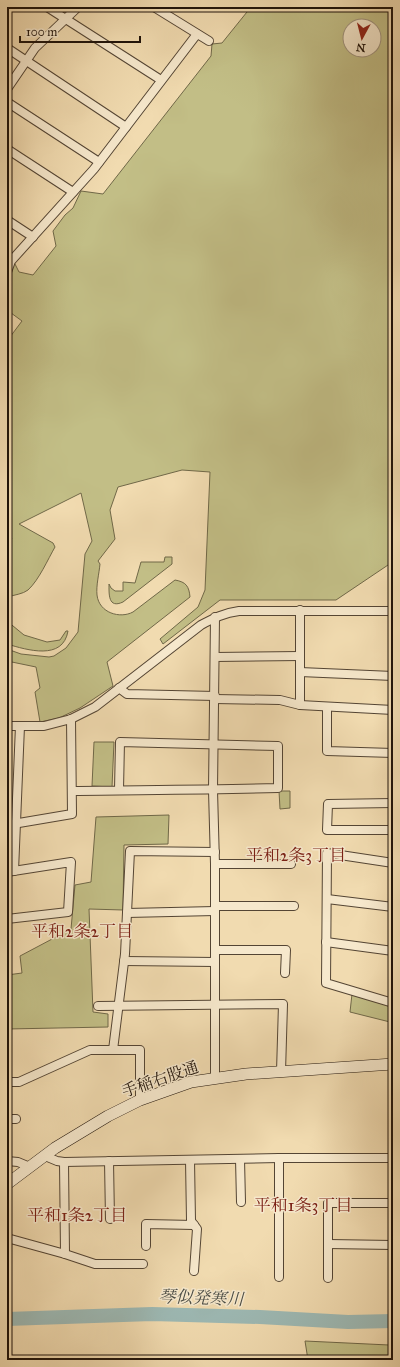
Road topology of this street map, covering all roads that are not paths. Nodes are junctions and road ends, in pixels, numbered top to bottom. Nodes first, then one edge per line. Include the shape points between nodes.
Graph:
1 (47, 7) edge
2 (78, 7) edge
3 (154, 7) edge
4 (163, 9) edge
5 (65, 19) junction
6 (197, 34) junction
7 (209, 42) dead end
8 (7, 48) edge
9 (27, 60) junction
10 (161, 80) junction
11 (7, 90) edge
12 (7, 102) edge
13 (126, 127) junction
14 (7, 149) edge
15 (99, 162) junction
16 (73, 192) junction
17 (7, 220) edge
18 (33, 237) junction
19 (7, 272) edge
20 (300, 610) junction
21 (393, 611) edge
22 (215, 617) junction
23 (300, 656) junction
24 (215, 657) junction
25 (300, 672) junction
26 (393, 676) edge
27 (120, 688) junction
28 (215, 697) junction
29 (300, 705) junction
30 (327, 707) junction
31 (393, 710) edge
32 (72, 719) junction
33 (7, 726) edge
34 (20, 726) junction
35 (214, 744) junction
36 (393, 753) edge
37 (72, 790) junction
38 (119, 790) junction
39 (213, 790) junction
40 (393, 803) edge
41 (16, 824) junction
42 (7, 825) edge
43 (393, 830) edge
44 (215, 852) junction
45 (393, 863) edge
46 (215, 864) junction
47 (291, 864) dead end
48 (10, 871) edge
49 (327, 899) junction
50 (294, 906) dead end
51 (393, 907) edge
52 (215, 909) junction
53 (127, 912) junction
54 (7, 919) edge
55 (326, 942) junction
56 (215, 950) junction
57 (393, 951) edge
58 (124, 961) junction
59 (215, 962) junction
60 (285, 973) dead end
61 (393, 1003) edge
62 (215, 1005) junction
63 (98, 1006) dead end
64 (118, 1006) junction
65 (113, 1050) junction
66 (393, 1064) edge
67 (281, 1072) junction
68 (215, 1079) junction
69 (7, 1082) edge
70 (140, 1100) junction
71 (45, 1156) junction
72 (279, 1158) junction
73 (393, 1158) edge
74 (240, 1159) junction
75 (190, 1160) junction
76 (7, 1161) edge
77 (109, 1161) junction
78 (64, 1162) junction
79 (30, 1167) junction
80 (7, 1184) edge
81 (241, 1202) dead end
82 (393, 1203) edge
83 (110, 1219) dead end
84 (194, 1225) junction
85 (7, 1238) edge
86 (328, 1244) junction
87 (393, 1245) edge
88 (146, 1246) dead end
89 (65, 1254) junction
90 (143, 1264) dead end
91 (194, 1271) dead end
92 (279, 1277) dead end
93 (328, 1278) dead end

1 - 5 street
2 - 5 street
3 - 4 street
4 - 6 street
5 - 9 street via 35,48
5 - 10 street
6 - 7 street
6 - 10 street
8 - 9 street
9 - 11 street
9 - 13 street
10 - 13 street
12 - 15 street
13 - 15 street
14 - 16 street
15 - 16 street
16 - 18 street
17 - 18 street
18 - 19 street via 11,261
20 - 21 street
20 - 22 street via 239,611
20 - 23 street
22 - 24 street
22 - 27 street
23 - 24 street
23 - 25 street
24 - 28 street
25 - 26 street
25 - 29 street
27 - 28 street via 127,694
27 - 32 street via 95,707
28 - 29 street via 280,700
28 - 35 street
29 - 30 street
30 - 31 street
30 - 36 street via 327,751
32 - 34 street via 44,726
32 - 37 street
33 - 34 street
34 - 41 street
35 - 38 street via 120,742
35 - 39 street
35 - 39 street via 278,746 278,788
37 - 38 street
37 - 41 street via 72,814
38 - 39 street
39 - 44 street
40 - 43 street via 328,804 327,830
41 - 42 street
41 - 48 street
44 - 46 street
44 - 53 street via 130,851
45 - 49 street via 327,853
46 - 47 street
46 - 52 street
48 - 54 street via 71,862 68,912
49 - 51 street
49 - 55 street
50 - 52 street
52 - 53 street
52 - 56 street
53 - 58 street
55 - 57 street
55 - 61 street via 326,984
56 - 59 street
56 - 60 street via 286,950
58 - 59 street
58 - 64 street
59 - 62 street
62 - 64 street
62 - 67 street via 283,1004
62 - 68 street
63 - 64 street
64 - 65 street
65 - 69 street via 90,1050 20,1082
65 - 70 street via 140,1050
66 - 67 street, 手稲右股通
67 - 68 street, 手稲右股通
68 - 70 street, 手稲右股通 via 191,1082
70 - 71 street, 手稲右股通 via 108,1116
71 - 78 street
71 - 79 street, 手稲右股通
72 - 73 street
72 - 74 street
72 - 92 street
74 - 75 street
74 - 81 street
75 - 77 street
75 - 84 street
76 - 79 street
77 - 78 street
77 - 83 street
78 - 89 street
79 - 80 street, 手稲右股通
82 - 86 street via 328,1203
84 - 88 street via 146,1224
84 - 91 street via 197,1229
85 - 89 street
86 - 87 street
86 - 93 street
89 - 90 street via 96,1264

